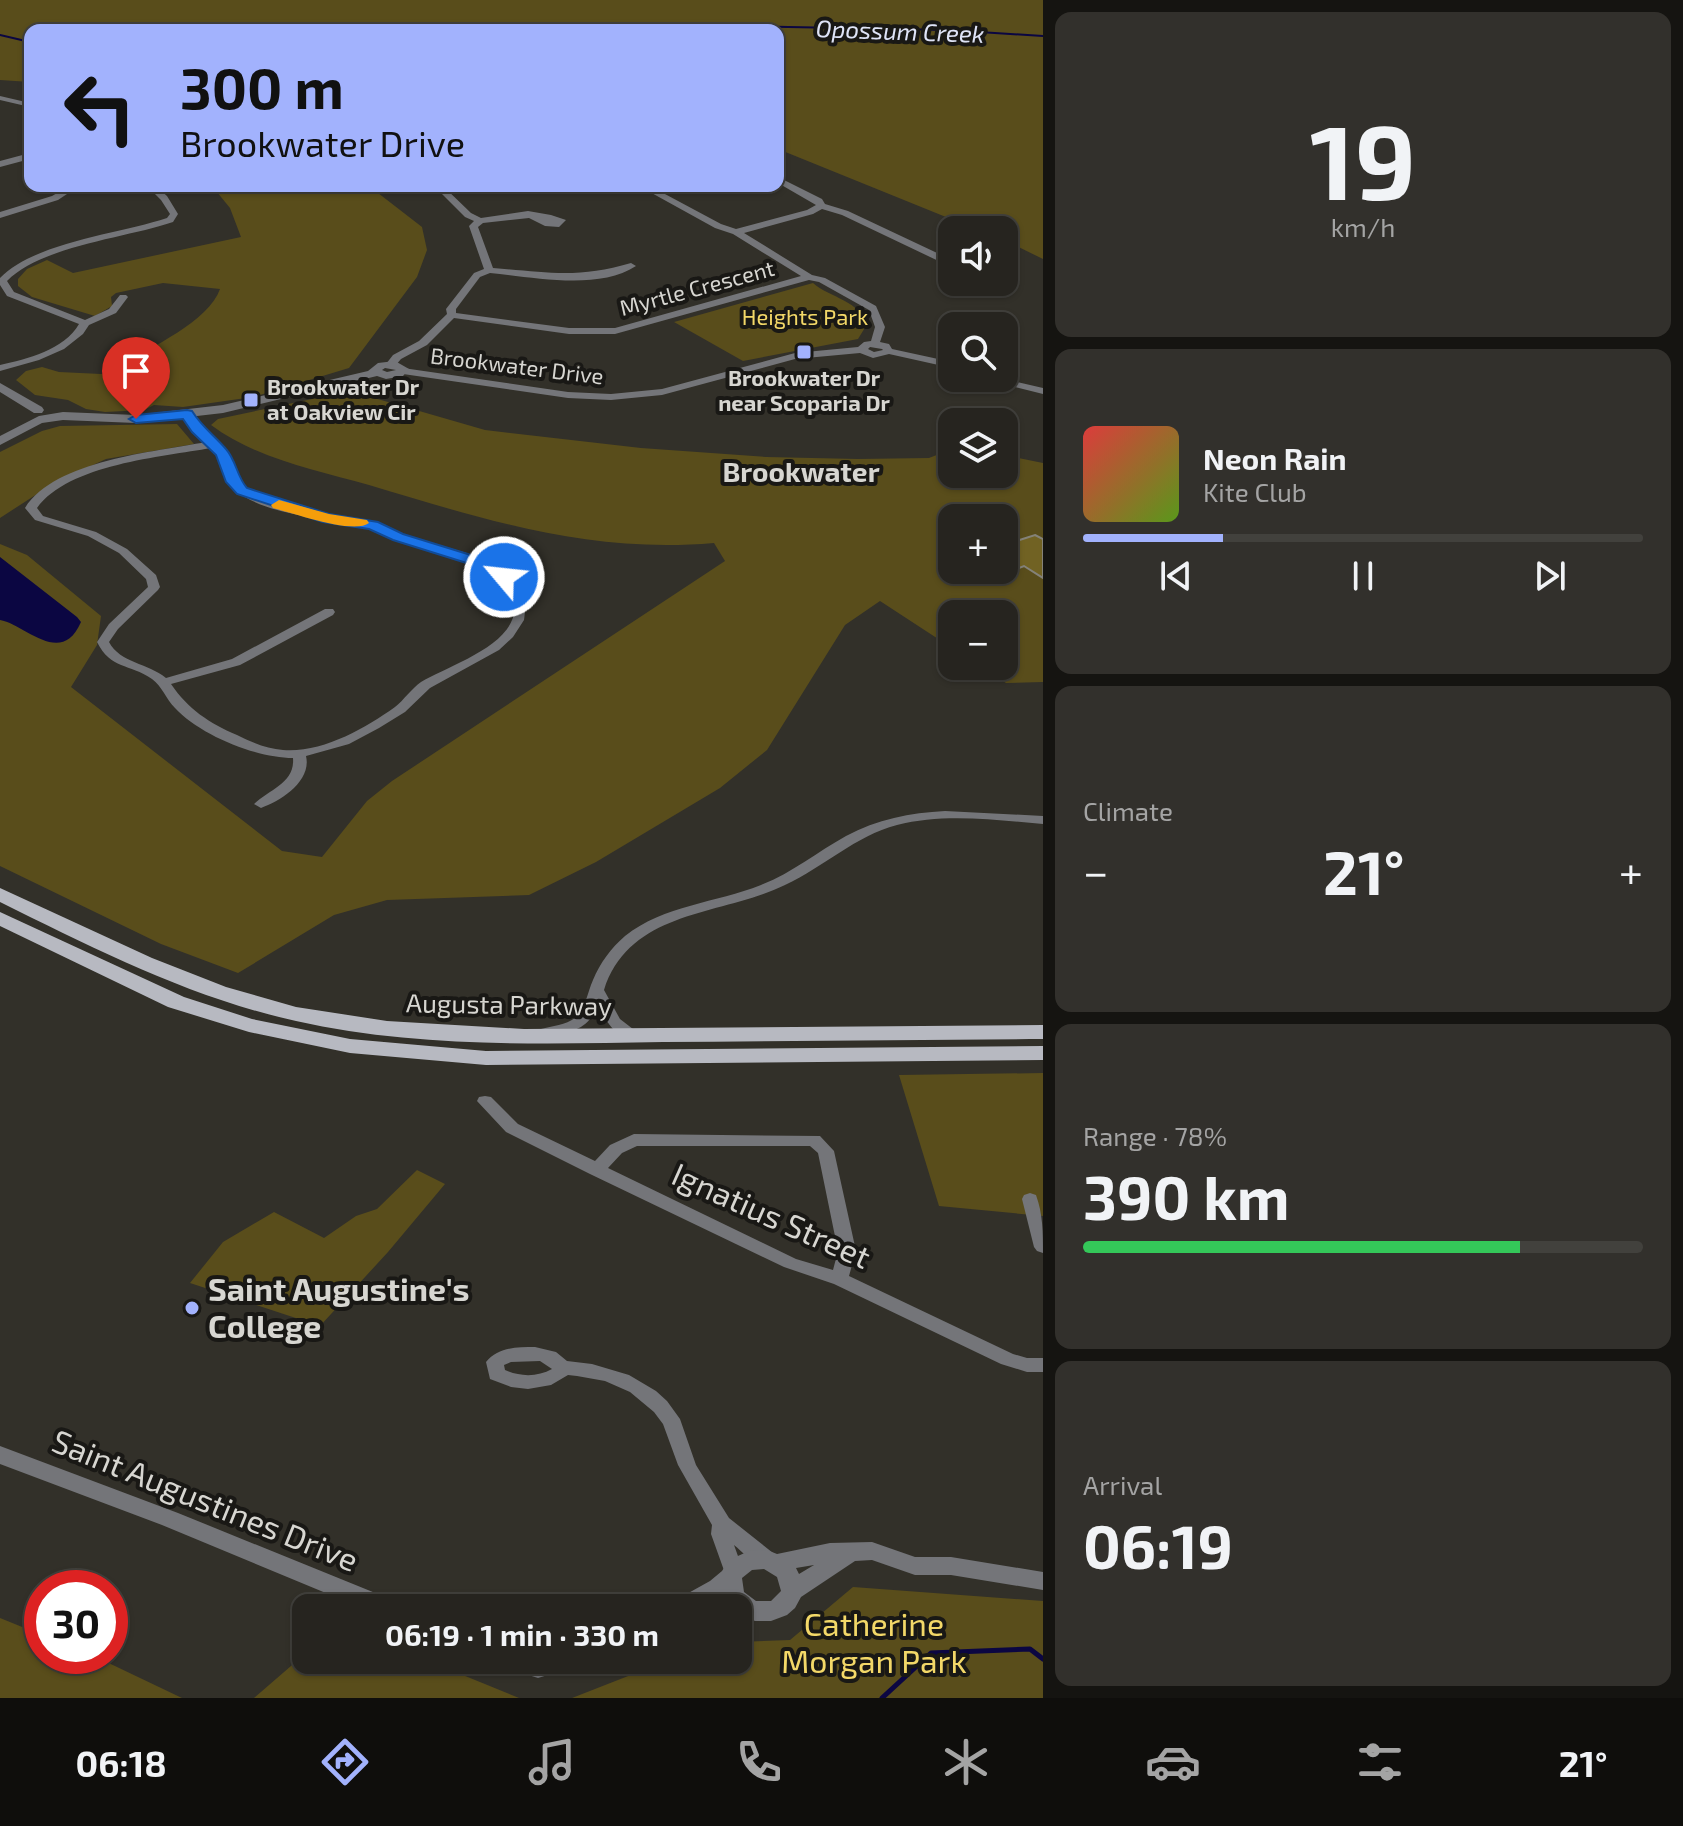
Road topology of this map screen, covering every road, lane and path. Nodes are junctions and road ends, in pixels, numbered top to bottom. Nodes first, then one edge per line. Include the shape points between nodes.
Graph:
1 (0, 98) edge
2 (24, 104) edge
3 (24, 157) edge
4 (3, 162) edge
5 (784, 183) edge
6 (65, 192) edge
7 (160, 192) edge
8 (444, 192) edge
9 (654, 192) edge
10 (821, 206) junction
11 (0, 213) edge
12 (528, 214) dead end
13 (480, 221) junction
14 (730, 232) junction
15 (938, 258) edge
16 (631, 266) dead end
17 (489, 270) junction
18 (2, 276) edge
19 (809, 277) junction
20 (123, 297) dead end
21 (452, 315) junction
22 (85, 323) junction
23 (875, 343) junction
24 (861, 350) junction
25 (889, 351) junction
26 (938, 362) edge
27 (391, 364) junction
28 (0, 368) edge
29 (403, 371) junction
30 (376, 373) junction
31 (1018, 385) edge
32 (0, 387) edge
33 (1043, 391) edge
34 (187, 414) junction
35 (38, 415) junction
36 (0, 441) edge
37 (214, 444) junction
38 (329, 612) dead end
39 (164, 682) junction
40 (299, 755) junction
41 (261, 804) dead end
42 (1043, 820) edge
43 (0, 894) edge
44 (0, 918) edge
45 (597, 991) junction
46 (1043, 1032) edge
47 (634, 1036) junction
48 (532, 1037) junction
49 (1043, 1053) edge
50 (485, 1101) dead end
51 (596, 1170) junction
52 (1030, 1199) dead end
53 (1043, 1247) edge
54 (840, 1279) junction
55 (1043, 1365) edge
56 (562, 1368) dead end
57 (0, 1455) edge
58 (722, 1524) junction
59 (849, 1553) junction
60 (771, 1561) junction
61 (732, 1574) junction
62 (1043, 1581) edge
63 (792, 1591) junction
64 (353, 1594) edge
65 (707, 1594) edge
66 (732, 1594) edge
67 (752, 1610) edge

1 - 2 street
3 - 4 street
5 - 10 street
6 - 11 street
7 - 18 street via 174,214 170,220 30,260
8 - 13 street
9 - 14 street
10 - 14 street
10 - 15 street
12 - 13 street
13 - 17 street via 473,226
14 - 19 street
16 - 17 street via 584,277
17 - 21 street via 477,275 451,309
18 - 22 street via 10,294
19 - 21 street, Myrtle Crescent via 615,331 569,331
19 - 23 street via 873,308 880,327
20 - 22 street via 104,317
21 - 27 street
22 - 28 street via 58,347
23 - 24 street, Brookwater Drive
23 - 25 street, Brookwater Drive
24 - 25 street, Brookwater Drive via 877,355
24 - 29 street, Brookwater Drive via 795,356 662,392 611,397
25 - 26 street, Brookwater Drive
27 - 29 street
27 - 30 street via 376,368
29 - 30 street via 391,376
30 - 34 street via 262,402
31 - 33 street
32 - 35 street
34 - 35 street via 119,419
34 - 37 street
35 - 36 street
37 - 39 street via 108,461 66,480 31,508 39,518 92,534 123,551 152,578 154,587 145,599 111,626 103,642 109,654
37 - 40 street via 242,491 311,514 373,525 481,563 504,577 519,601 512,632 496,646 429,683 387,717 332,746
38 - 39 street via 236,662
39 - 40 street via 196,719 262,750
40 - 41 street via 292,784
42 - 45 street via 962,814 877,827 771,887 653,925 619,950
43 - 48 main road, Augusta Parkway via 146,965 207,989 296,1013 394,1031
44 - 49 main road, Augusta Parkway via 176,1002 249,1025 350,1046 486,1058
45 - 47 street via 614,1022
45 - 48 street via 591,1010 575,1025
46 - 47 main road, Augusta Parkway
47 - 48 main road, Augusta Parkway
50 - 51 street, Ignatius Street via 512,1128
51 - 54 street, Ignatius Street via 790,1263
51 - 54 street via 616,1149 634,1140 814,1140 826,1151 847,1251
52 - 53 street
54 - 55 street, Ignatius Street via 1007,1359
56 - 58 street via 609,1374 660,1405
57 - 64 street, Saint Augustines Drive
58 - 60 street via 751,1551
58 - 61 street
59 - 60 street
59 - 62 street via 872,1551 915,1566 951,1566
59 - 63 street
60 - 61 street via 748,1560
60 - 63 street via 787,1572
61 - 65 street
61 - 66 street
63 - 67 street via 777,1609

